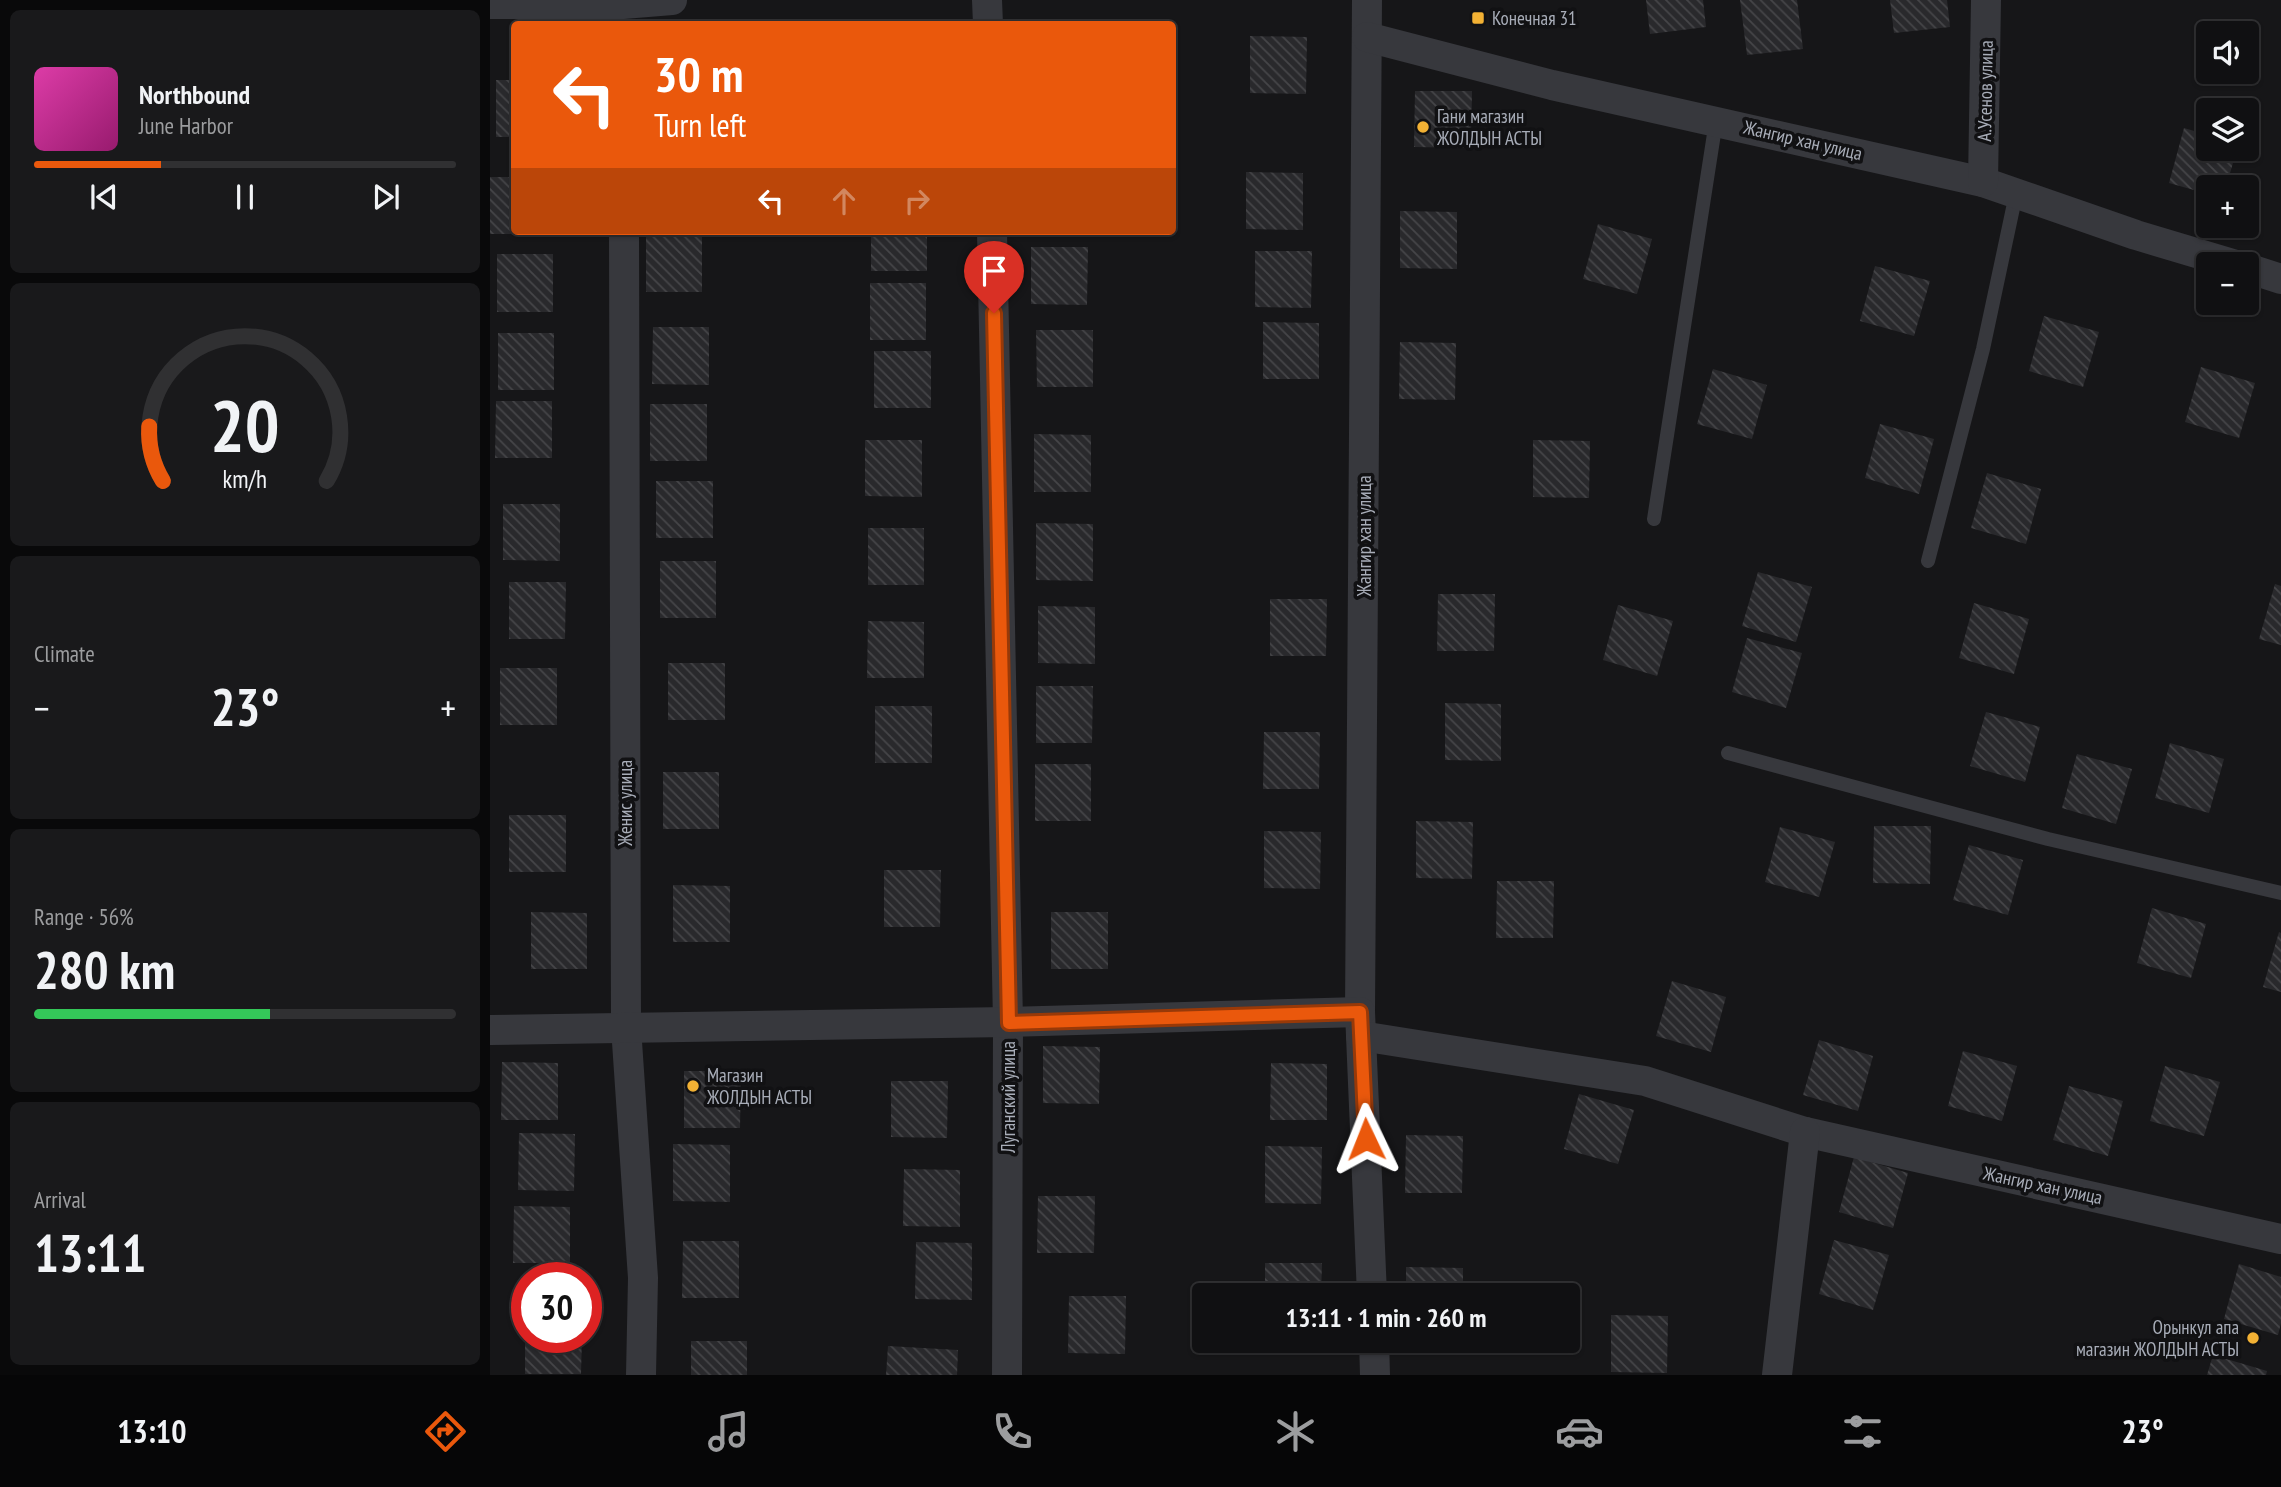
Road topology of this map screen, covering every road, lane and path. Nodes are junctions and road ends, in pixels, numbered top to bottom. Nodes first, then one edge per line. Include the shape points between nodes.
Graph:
1 (672, 0) edge
2 (988, 0) edge
3 (1367, 0) edge
4 (1986, 0) edge
5 (490, 4) edge
6 (623, 9) edge
7 (988, 21) edge
8 (1367, 37) junction
9 (1716, 121) junction
10 (1983, 182) junction
11 (2016, 194) junction
12 (624, 235) edge
13 (992, 235) edge
14 (2196, 253) edge
15 (2259, 272) edge
16 (2281, 279) edge
17 (1654, 519) dead end
18 (1928, 561) dead end
19 (1728, 753) dead end
20 (2281, 894) edge
21 (1009, 1023) junction
22 (1361, 1024) junction
23 (626, 1027) junction
24 (490, 1030) edge
25 (1805, 1132) junction
26 (2281, 1239) edge
27 (1372, 1283) edge
28 (1374, 1353) edge
29 (641, 1375) edge
30 (1007, 1375) edge
31 (1375, 1375) edge
32 (1777, 1375) edge

1 - 6 street
2 - 7 street
3 - 8 street, Жангир хан улица
4 - 10 street, А.Усенов улица
5 - 6 street
8 - 9 street, Жангир хан улица
8 - 22 street, Жангир хан улица
9 - 10 street, Жангир хан улица
9 - 17 lane
10 - 11 street, Жангир хан улица
11 - 14 street, Жангир хан улица
11 - 18 lane via 1983,349
12 - 23 street, Женис улица
13 - 21 street, Луганский улица
15 - 16 street
19 - 20 lane via 2049,839
21 - 22 street
21 - 23 street
21 - 30 street, Луганский улица
22 - 25 street, Жангир хан улица via 1645,1081
22 - 27 street, Жангир хан улица
23 - 24 street
23 - 29 street, Женис улица via 643,1278
25 - 26 street, Жангир хан улица
25 - 32 street
28 - 31 street

